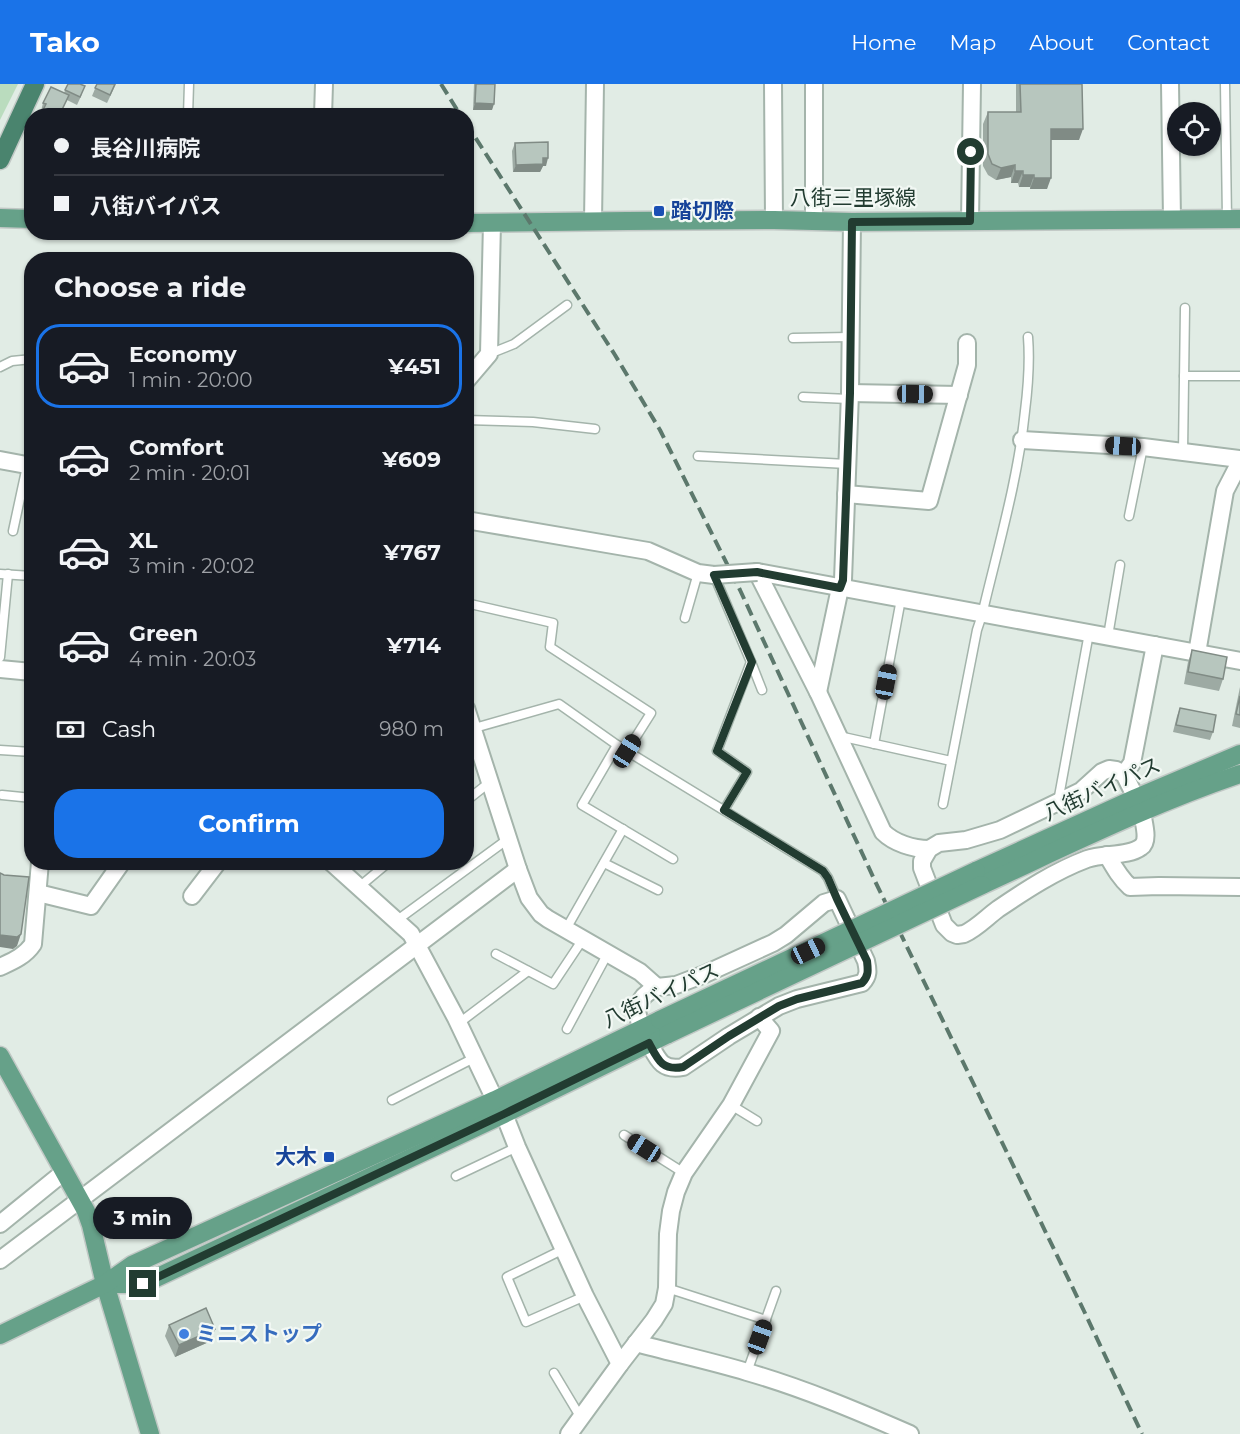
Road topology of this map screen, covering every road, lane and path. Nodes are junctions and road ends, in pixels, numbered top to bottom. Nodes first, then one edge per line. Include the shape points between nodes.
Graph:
1 (35, 84) edge
2 (189, 84) edge
3 (324, 84) edge
4 (595, 84) edge
5 (773, 84) edge
6 (972, 84) edge
7 (1170, 84) edge
8 (1224, 84) edge
9 (814, 85) edge
10 (188, 108) edge
11 (323, 108) edge
12 (0, 160) edge
13 (0, 218) edge
14 (24, 219) edge
15 (1172, 219) junction
16 (1233, 219) edge
17 (774, 220) junction
18 (593, 221) junction
19 (814, 221) junction
20 (970, 221) junction
21 (852, 222) junction
22 (474, 223) edge
23 (492, 223) junction
24 (567, 305) dead end
25 (1185, 308) dead end
26 (850, 337) junction
27 (1028, 337) dead end
28 (793, 338) dead end
29 (967, 343) dead end
30 (489, 354) junction
31 (24, 360) edge
32 (0, 367) edge
33 (474, 372) edge
34 (1184, 376) junction
35 (1240, 376) edge
36 (959, 395) junction
37 (850, 396) junction
38 (803, 397) dead end
39 (474, 420) edge
40 (595, 429) dead end
41 (1022, 440) junction
42 (1143, 447) junction
43 (1183, 452) junction
44 (698, 456) dead end
45 (0, 460) edge
46 (1240, 460) edge
47 (847, 464) junction
48 (24, 465) edge
49 (24, 486) edge
50 (846, 494) junction
51 (1129, 516) dead end
52 (474, 521) edge
53 (13, 531) dead end
54 (1120, 566) dead end
55 (757, 572) junction
56 (4, 574) edge
57 (706, 574) junction
58 (24, 575) edge
59 (840, 588) junction
60 (901, 599) junction
61 (474, 605) edge
62 (982, 615) junction
63 (685, 618) dead end
64 (1089, 633) junction
65 (1108, 636) junction
66 (1155, 645) junction
67 (1197, 653) junction
68 (0, 657) edge
69 (1240, 661) edge
70 (752, 662) junction
71 (0, 669) edge
72 (24, 671) edge
73 (762, 690) dead end
74 (818, 692) junction
75 (474, 729) edge
76 (839, 736) junction
77 (474, 740) edge
78 (874, 744) junction
79 (617, 745) junction
80 (0, 750) edge
81 (627, 751) junction
82 (24, 752) edge
83 (1240, 754) edge
84 (951, 761) junction
85 (1124, 774) junction
86 (1240, 774) edge
87 (490, 782) junction
88 (2, 795) dead end
89 (474, 795) edge
90 (24, 797) edge
91 (1058, 803) junction
92 (943, 804) dead end
93 (1139, 805) junction
94 (724, 810) junction
95 (623, 829) junction
96 (508, 838) junction
97 (929, 849) junction
98 (1107, 855) junction
99 (673, 859) dead end
100 (474, 863) edge
101 (604, 863) junction
102 (518, 869) junction
103 (39, 870) edge
104 (116, 870) edge
105 (212, 870) edge
106 (340, 870) edge
107 (379, 870) edge
108 (465, 870) edge
109 (1240, 886) edge
110 (359, 887) junction
111 (658, 890) dead end
112 (38, 893) junction
113 (192, 896) dead end
114 (837, 899) junction
115 (396, 921) junction
116 (566, 929) junction
117 (583, 939) junction
118 (418, 945) junction
119 (608, 953) junction
120 (496, 954) dead end
121 (0, 967) edge
122 (528, 971) junction
123 (657, 987) junction
124 (759, 1017) junction
125 (459, 1023) junction
126 (567, 1029) dead end
127 (645, 1036) junction
128 (0, 1056) edge
129 (474, 1058) junction
130 (392, 1100) dead end
131 (731, 1104) junction
132 (499, 1107) junction
133 (758, 1121) dead end
134 (624, 1135) dead end
135 (517, 1147) junction
136 (64, 1172) junction
137 (684, 1173) junction
138 (456, 1176) dead end
139 (80, 1201) junction
140 (0, 1224) edge
141 (564, 1249) junction
142 (0, 1260) edge
143 (105, 1284) junction
144 (667, 1288) junction
145 (776, 1291) dead end
146 (585, 1296) junction
147 (766, 1320) junction
148 (0, 1335) edge
149 (636, 1343) junction
150 (620, 1364) junction
151 (747, 1372) junction
152 (555, 1373) dead end
153 (580, 1418) junction
154 (150, 1434) edge
155 (569, 1434) edge
156 (910, 1434) edge

1 - 12 highway
2 - 10 lane
3 - 11 street
4 - 18 street
5 - 17 street
6 - 20 street
7 - 15 street
8 - 16 lane
9 - 19 street
13 - 14 main road
15 - 16 main road, 八街三里塚線
15 - 20 main road, 八街三里塚線
17 - 18 main road, 八街三里塚線
17 - 19 main road, 八街三里塚線
18 - 23 main road, 八街三里塚線
19 - 21 main road, 八街三里塚線
20 - 21 main road, 八街三里塚線
21 - 26 street
22 - 23 main road, 八街三里塚線
23 - 30 street
24 - 30 lane via 514,344
25 - 34 lane
26 - 28 lane
26 - 37 street
27 - 41 lane
29 - 36 street via 967,365
30 - 33 street
31 - 32 lane
34 - 35 lane
34 - 43 lane
36 - 37 street
36 - 50 street via 929,501
37 - 38 lane
37 - 47 street
39 - 40 lane
41 - 42 street
41 - 62 lane
42 - 43 street
42 - 51 lane
43 - 46 street
44 - 47 lane
45 - 48 street
46 - 67 street via 1225,491
47 - 50 street
49 - 53 lane
50 - 59 street
52 - 57 street via 648,551
54 - 65 lane
55 - 57 street, bridge
55 - 59 street
55 - 74 street
56 - 58 lane
56 - 68 lane
57 - 63 lane
57 - 70 lane
59 - 60 street
59 - 74 street
60 - 62 street
60 - 78 lane
61 - 81 lane via 553,623 550,647 651,713
62 - 64 street
62 - 84 lane
64 - 65 street
64 - 91 lane
65 - 66 street
66 - 67 street
66 - 85 street via 1132,763
67 - 69 street
70 - 73 lane
70 - 94 lane via 717,751 747,772
71 - 72 street
74 - 76 street
75 - 79 lane via 559,704
76 - 78 lane
76 - 97 street via 883,832 894,841
77 - 87 street
78 - 84 lane
79 - 81 lane
79 - 95 lane via 582,804
80 - 82 lane
81 - 94 lane
83 - 93 main road, 八街バイパス
84 - 92 lane
85 - 91 street via 1109,769 1102,772 1081,791
85 - 93 street
86 - 93 main road, 八街バイパス
87 - 89 lane
87 - 96 street
88 - 90 lane
91 - 97 street via 1000,830 939,843
93 - 98 street via 1144,844 1131,852
93 - 127 main road, 八街バイパス, bridge
94 - 114 lane via 823,871
95 - 99 lane
95 - 101 lane
96 - 100 lane
96 - 102 street
97 - 98 street via 922,868 944,926 957,935 970,931 1026,889 1087,859
98 - 109 street via 1130,887
101 - 111 lane
101 - 116 lane
102 - 116 street via 534,906
102 - 118 street
103 - 112 street
104 - 112 street via 91,906
105 - 113 street
106 - 110 street
107 - 110 lane
108 - 115 lane
110 - 115 street
112 - 121 street via 33,944 21,957
114 - 123 street via 824,903 773,943 676,985
114 - 124 street via 867,961 867,978 862,983 797,999
115 - 118 street
116 - 117 street
117 - 119 street
117 - 122 lane via 553,984
118 - 125 street
118 - 139 street
119 - 123 street
119 - 126 lane
120 - 122 lane
122 - 125 lane
123 - 127 street via 644,996 637,1011
124 - 127 street via 676,1069 658,1061
124 - 131 street via 771,1031
125 - 129 street
127 - 132 main road, 八街バイパス
128 - 136 main road
129 - 130 lane
129 - 132 street
131 - 133 lane
131 - 137 street
132 - 135 street
132 - 143 main road, 八街バイパス via 143,1284
134 - 137 lane
135 - 138 lane
135 - 141 street
136 - 139 main road
136 - 140 street
137 - 144 street via 671,1211
139 - 142 street
139 - 143 main road via 91,1226
141 - 146 street
141 - 146 lane via 507,1278 526,1322
143 - 148 main road, 八街バイパス
143 - 154 main road
144 - 147 lane
144 - 149 street via 664,1304
145 - 147 lane
146 - 150 street
147 - 151 lane
149 - 150 street
149 - 151 street
150 - 153 street
151 - 156 street
152 - 153 lane
153 - 155 street

